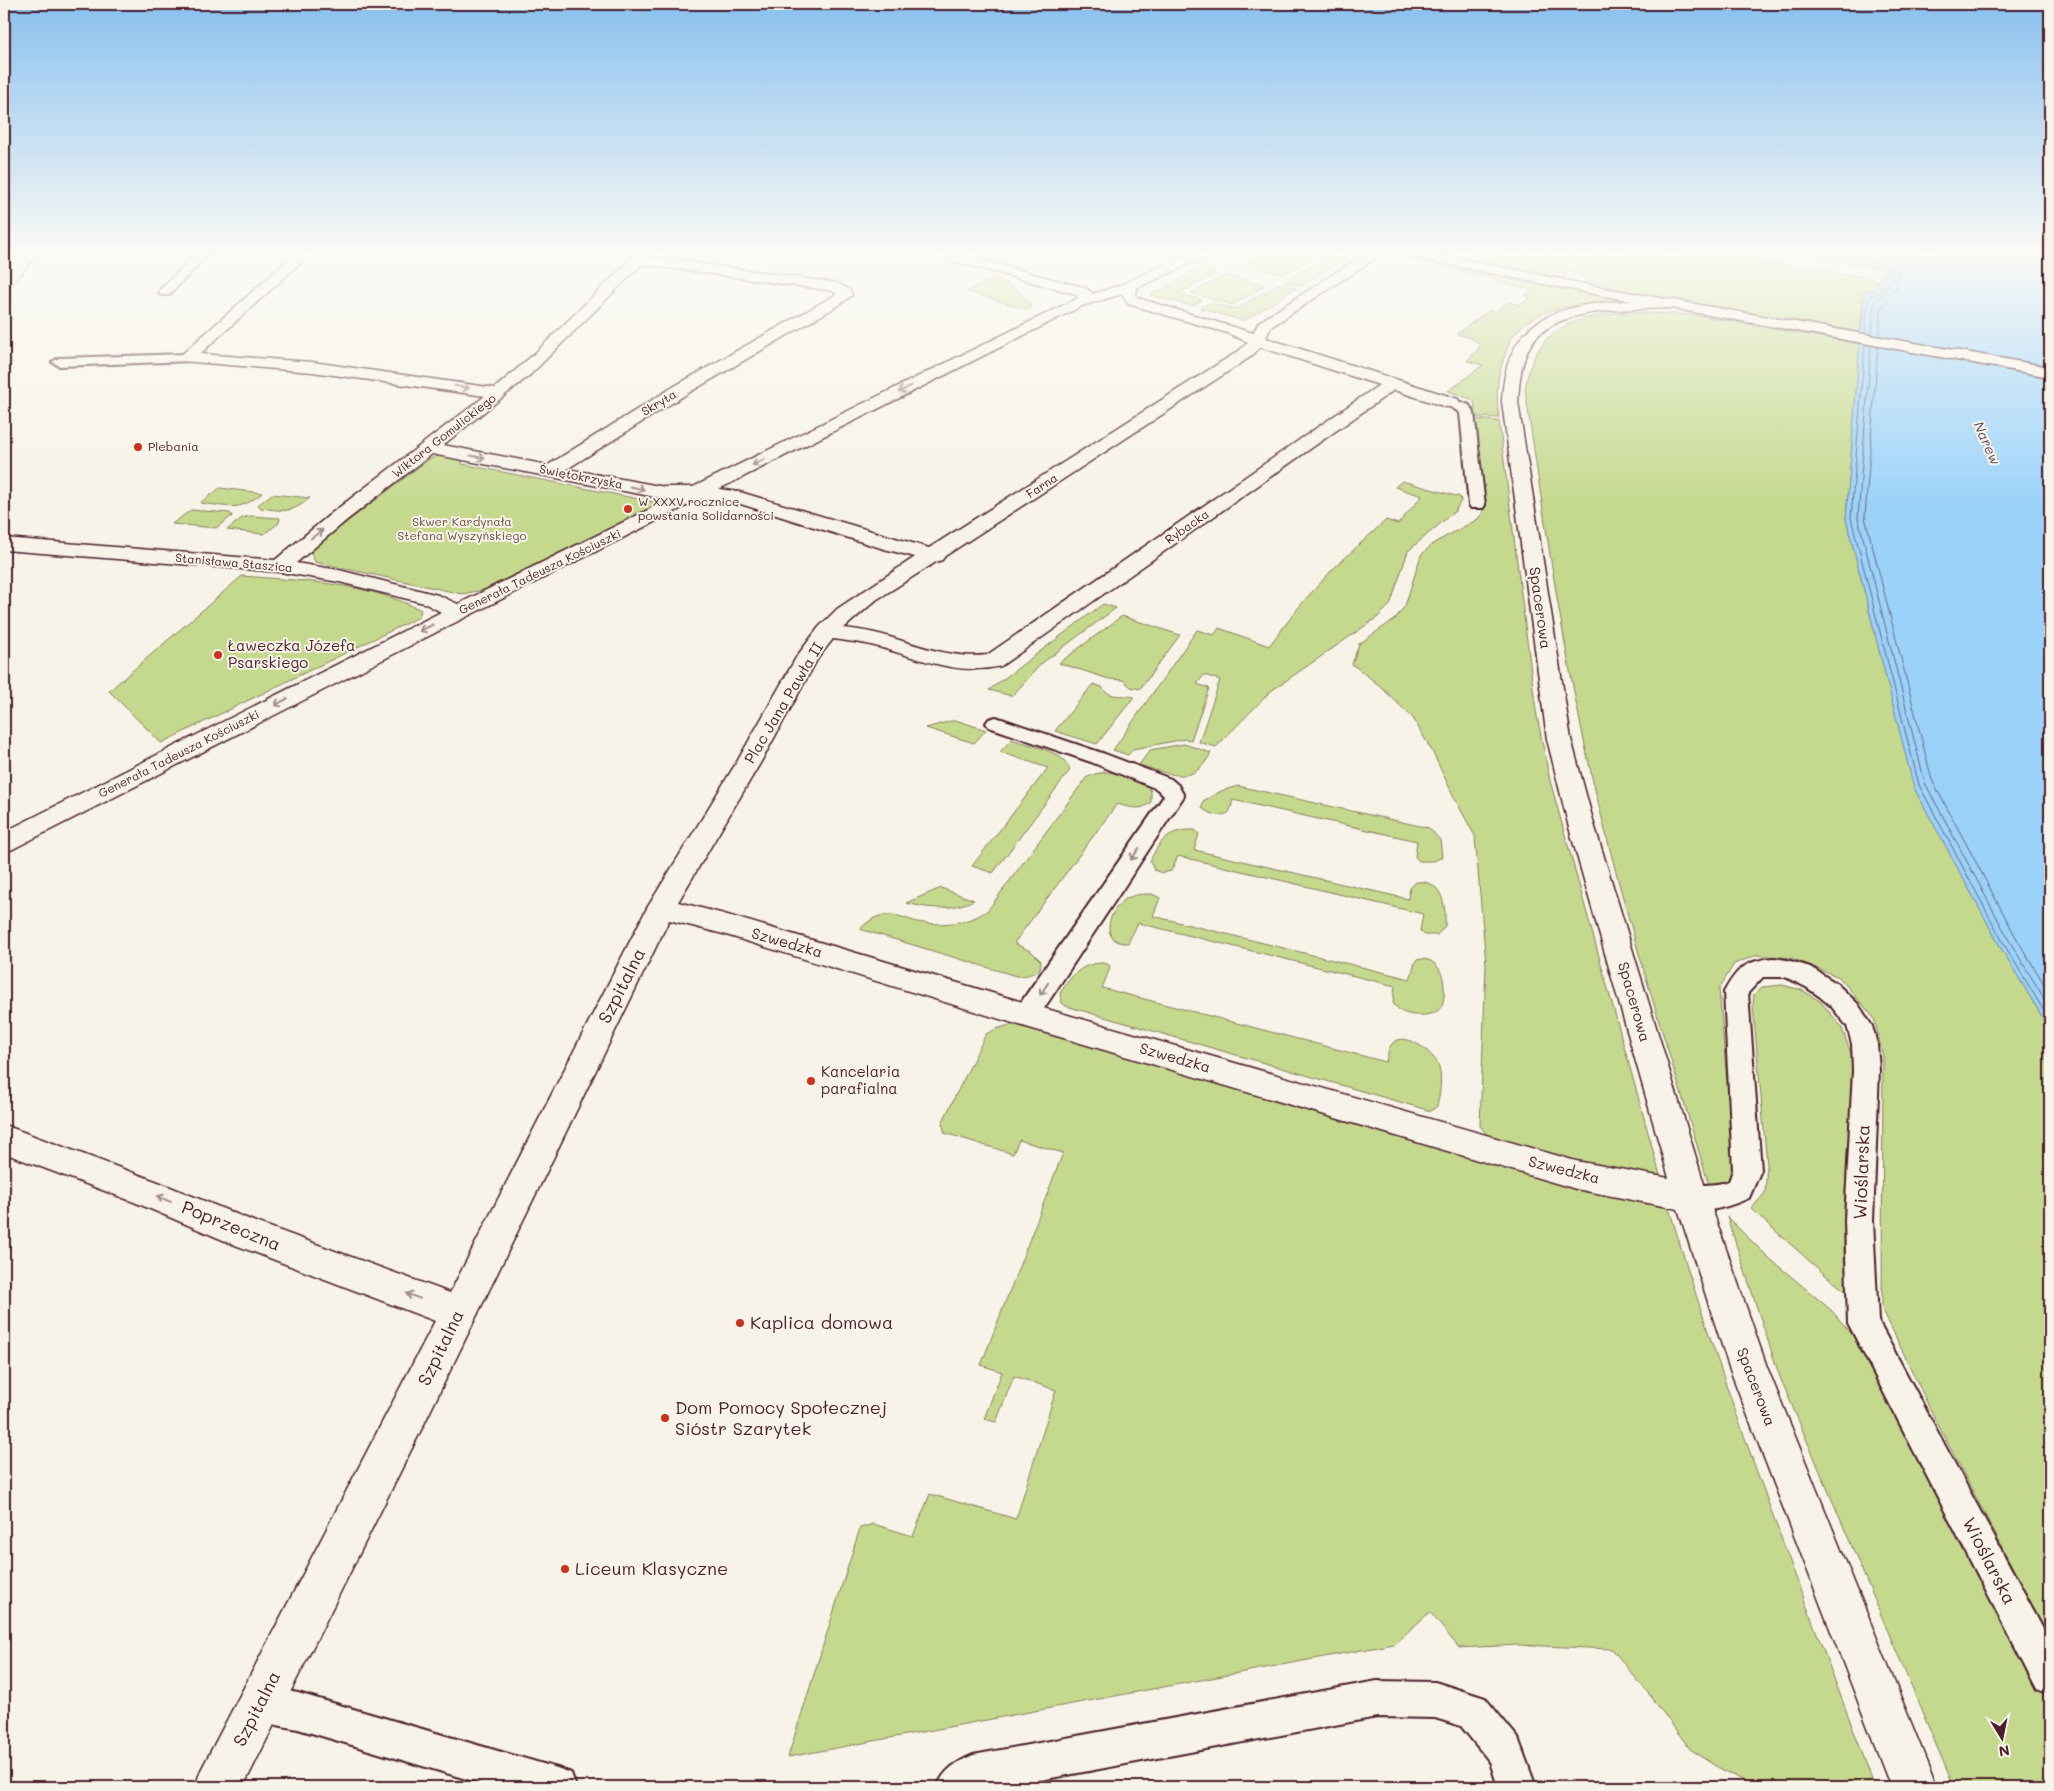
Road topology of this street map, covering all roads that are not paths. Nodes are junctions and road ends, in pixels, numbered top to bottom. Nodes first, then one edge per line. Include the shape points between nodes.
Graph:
1 (210, 338) edge
2 (559, 338) edge
3 (772, 338) edge
4 (1008, 338) edge
5 (1249, 338) edge
6 (1258, 338) edge
7 (1529, 338) edge
8 (1860, 338) edge
9 (1256, 341) junction
10 (187, 358) junction
11 (59, 362) dead end
12 (2050, 372) edge
13 (1392, 384) junction
14 (499, 393) junction
15 (1452, 403) joint
16 (430, 448) junction
17 (551, 471) junction
18 (700, 493) junction
19 (1477, 505) dead end
20 (4, 544) edge
21 (934, 556) junction
22 (280, 566) junction
23 (458, 612) junction
24 (827, 632) junction
25 (980, 664) joint
26 (996, 723) dead end
27 (4, 843) edge
28 (661, 908) junction
29 (1026, 1015) junction
30 (4, 1139) edge
31 (1691, 1197) junction
32 (458, 1313) junction
33 (2050, 1677) edge
34 (260, 1704) junction
35 (218, 1787) edge
36 (557, 1787) edge
37 (956, 1787) edge
38 (1517, 1787) edge
39 (1914, 1787) edge

1 - 10 street
2 - 14 street, Wiktora Gomulickiego
3 - 17 street, Skryta
4 -> 18 street, Generała Tadeusza Kościuszki
5 - 9 street
6 - 9 street, Farna
7 - 31 street, Spacerowa via 1514,369 1510,402 1559,739
8 - 12 street
9 - 13 street
9 - 21 street, Farna via 1246,353
10 - 11 lane
10 -> 14 street via 330,368
13 - 15 street
13 - 25 street, Rybacka via 1006,654
14 - 16 street, Wiktora Gomulickiego
15 - 19 lane via 1467,413
16 -> 17 street, Świętokrzyska
22 -> 16 street, Wiktora Gomulickiego via 310,539
17 -> 18 street, Świętokrzyska via 664,493
18 - 21 street, Świętokrzyska via 733,496
18 - 23 street, Generała Tadeusza Kościuszki
20 - 22 street, Stanisława Staszica
21 - 24 street, Farna via 869,596
22 - 23 street, Stanisława Staszica via 339,576 432,599
23 -> 27 street, Generała Tadeusza Kościuszki
24 - 25 street, Plac Jana Pawła II via 872,639 948,662
24 - 28 street, Plac Jana Pawła II via 808,656
26 -> 29 lane via 1164,784 1174,796
28 - 29 street, Szwedzka
28 - 32 street, Szpitalna
29 - 31 street, Szwedzka via 1576,1175
32 -> 30 street, Poprzeczna
31 - 33 lane, Wioślarska via 1721,1197 1739,1189 1747,1170 1736,992 1745,978 1759,968 1783,968 1820,983 1842,1000 1858,1022 1865,1048 1859,1220 1864,1323
31 - 39 street, Spacerowa via 1748,1367
32 - 34 street, Szpitalna
34 - 35 street, Szpitalna
34 - 36 lane via 298,1711
37 - 38 lane via 973,1774 1377,1699 1435,1700 1472,1711 1505,1751

